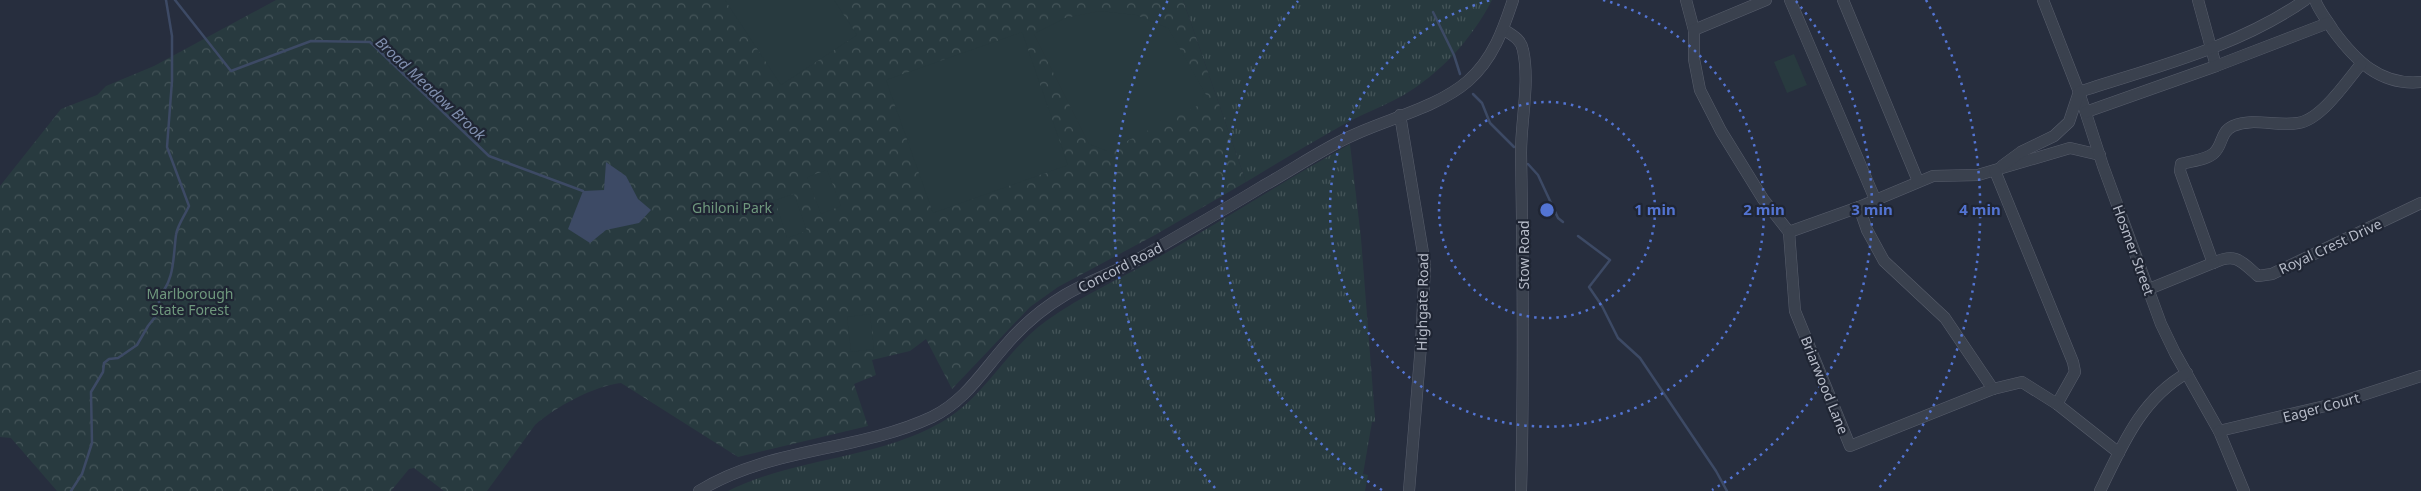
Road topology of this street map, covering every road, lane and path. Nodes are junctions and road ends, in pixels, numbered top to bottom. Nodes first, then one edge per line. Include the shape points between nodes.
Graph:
1 (1513, 0) edge
2 (1686, 0) edge
3 (1766, 0) edge
4 (1790, 0) edge
5 (1844, 0) edge
6 (2043, 0) edge
7 (2198, 0) edge
8 (2305, 0) edge
9 (2316, 0) edge
10 (2328, 23) junction
11 (1503, 29) junction
12 (1694, 30) junction
13 (2212, 48) junction
14 (2361, 64) junction
15 (2216, 66) junction
16 (2421, 82) edge
17 (2079, 92) junction
18 (2086, 112) junction
19 (1400, 115) junction
20 (2100, 155) junction
21 (1995, 171) junction
22 (1918, 181) junction
23 (1875, 199) junction
24 (2421, 202) edge
25 (1859, 207) junction
26 (1789, 232) junction
27 (2213, 263) junction
28 (2148, 289) junction
29 (2186, 374) junction
30 (2421, 376) edge
31 (1993, 389) junction
32 (2057, 404) junction
33 (2219, 431) junction
34 (2119, 453) junction
35 (698, 491) edge
36 (1409, 491) edge
37 (1521, 491) edge
38 (2100, 491) edge
39 (2244, 491) edge

1 - 11 street, Concord Road
2 - 12 street
3 - 12 street
4 - 23 street
5 - 22 street
6 - 17 street, Hosmer Street
7 - 13 street
8 - 13 street via 2262,26
9 - 10 street
10 - 14 street
10 - 15 street
11 - 19 street, Concord Road via 1491,54 1468,81 1440,98
11 - 37 street, Stow Road via 1520,40 1524,63
12 - 26 street via 1694,58 1700,90 1763,199
13 - 15 street
13 - 17 street
14 - 16 street via 2385,76
14 - 27 street via 2318,113 2307,120 2298,124 2239,124 2223,134 2213,155 2181,164 2180,171
15 - 18 street
17 - 18 street, Hosmer Street
17 - 21 street via 2069,122 2054,136 2021,152
18 - 20 street, Hosmer Street
19 - 35 street, Concord Road via 1331,146 1142,257 1065,294 1018,332 965,394 932,417 894,430 742,468
19 - 36 street, Highgate Road via 1425,265
20 - 21 street via 2070,148
20 - 28 street, Hosmer Street
21 - 22 street via 1978,175 1933,176
21 - 32 street via 2073,362 2075,372
22 - 23 street
23 - 25 street
24 - 27 street, Royal Crest Drive via 2272,274 2258,276 2241,260 2232,257
25 - 26 street
25 - 31 street via 1884,261 1945,318
26 - 31 street, Briarwood Lane via 1794,311 1850,446
27 - 28 street, Royal Crest Drive
28 - 29 street, Hosmer Street
29 - 33 street, Hosmer Street
29 - 34 street via 2156,395
30 - 33 street, Eager Court via 2338,403
31 - 32 street, Briarwood Lane via 2022,382
32 - 34 street, Briarwood Lane
33 - 39 street, Hosmer Street
34 - 38 street

